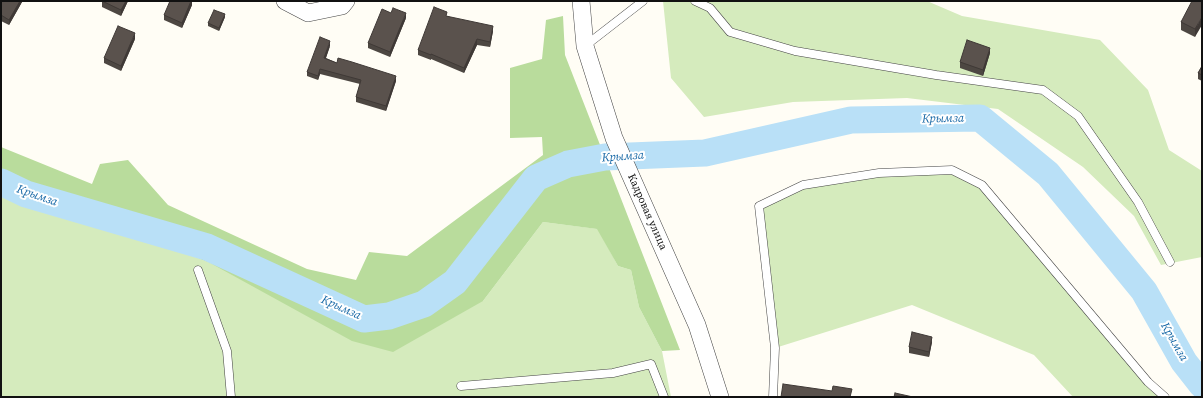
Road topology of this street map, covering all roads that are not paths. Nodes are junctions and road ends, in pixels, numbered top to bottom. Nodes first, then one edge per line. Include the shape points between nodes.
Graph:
1 (285, 1) edge
2 (346, 1) edge
3 (581, 1) edge
4 (643, 1) edge
5 (696, 1) edge
6 (585, 46) junction
7 (1170, 262) dead end
8 (198, 270) dead end
9 (461, 386) dead end
10 (231, 397) edge
11 (664, 397) edge
12 (720, 397) edge
13 (773, 397) edge
14 (1165, 397) edge

1 - 2 street via 308,13 342,6
3 - 6 street, Кадровая улица
4 - 6 lane
5 - 7 lane via 710,8 730,32 795,51 936,76 1043,90 1078,116 1138,202
6 - 12 street, Кадровая улица via 614,138 697,326
8 - 10 lane via 227,351
9 - 11 lane via 613,373 651,364
13 - 14 lane via 775,348 759,206 803,185 879,173 952,170 982,185 1148,382

